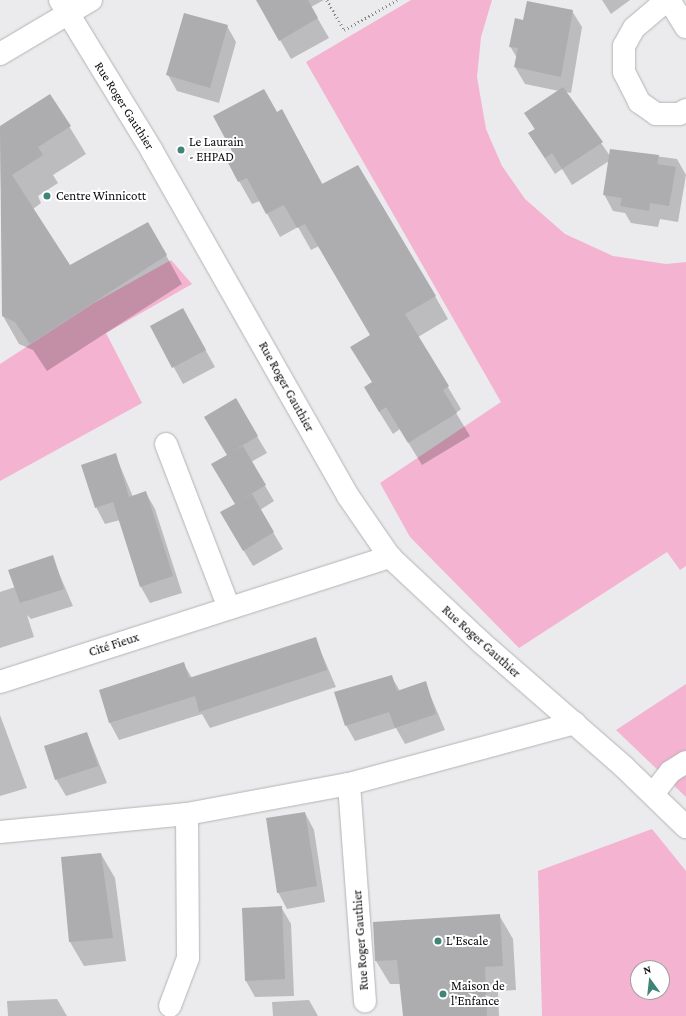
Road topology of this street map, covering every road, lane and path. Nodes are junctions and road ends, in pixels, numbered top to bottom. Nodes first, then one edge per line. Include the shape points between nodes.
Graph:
1 (91, 0) edge
2 (327, 0) edge
3 (396, 0) edge
4 (668, 0) edge
5 (64, 7) edge
6 (686, 27) edge
7 (0, 54) edge
8 (686, 110) edge
9 (166, 444) dead end
10 (390, 556) junction
11 (228, 608) junction
12 (0, 682) edge
13 (575, 723) junction
14 (686, 762) edge
15 (349, 784) junction
16 (653, 794) junction
17 (187, 814) junction
18 (686, 827) edge
19 (0, 832) edge
20 (365, 1001) dead end
21 (170, 1006) dead end

1 - 5 street
2 - 3 path via 344,30
4 - 6 street
4 - 8 street via 634,28 624,46 624,72 639,102 656,114 679,114
5 - 7 street
5 - 10 street, Rue Roger Gauthier via 152,151 348,496
9 - 11 street
10 - 11 street, Cité Fieux
10 - 13 street, Rue Roger Gauthier
11 - 12 street, Cité Fieux
13 - 15 street
13 - 16 street, Rue Roger Gauthier
14 - 16 street via 670,772
15 - 17 street
15 - 20 street, Rue Roger Gauthier
16 - 18 street, Rue Roger Gauthier
17 - 19 street
17 - 21 street via 188,958

